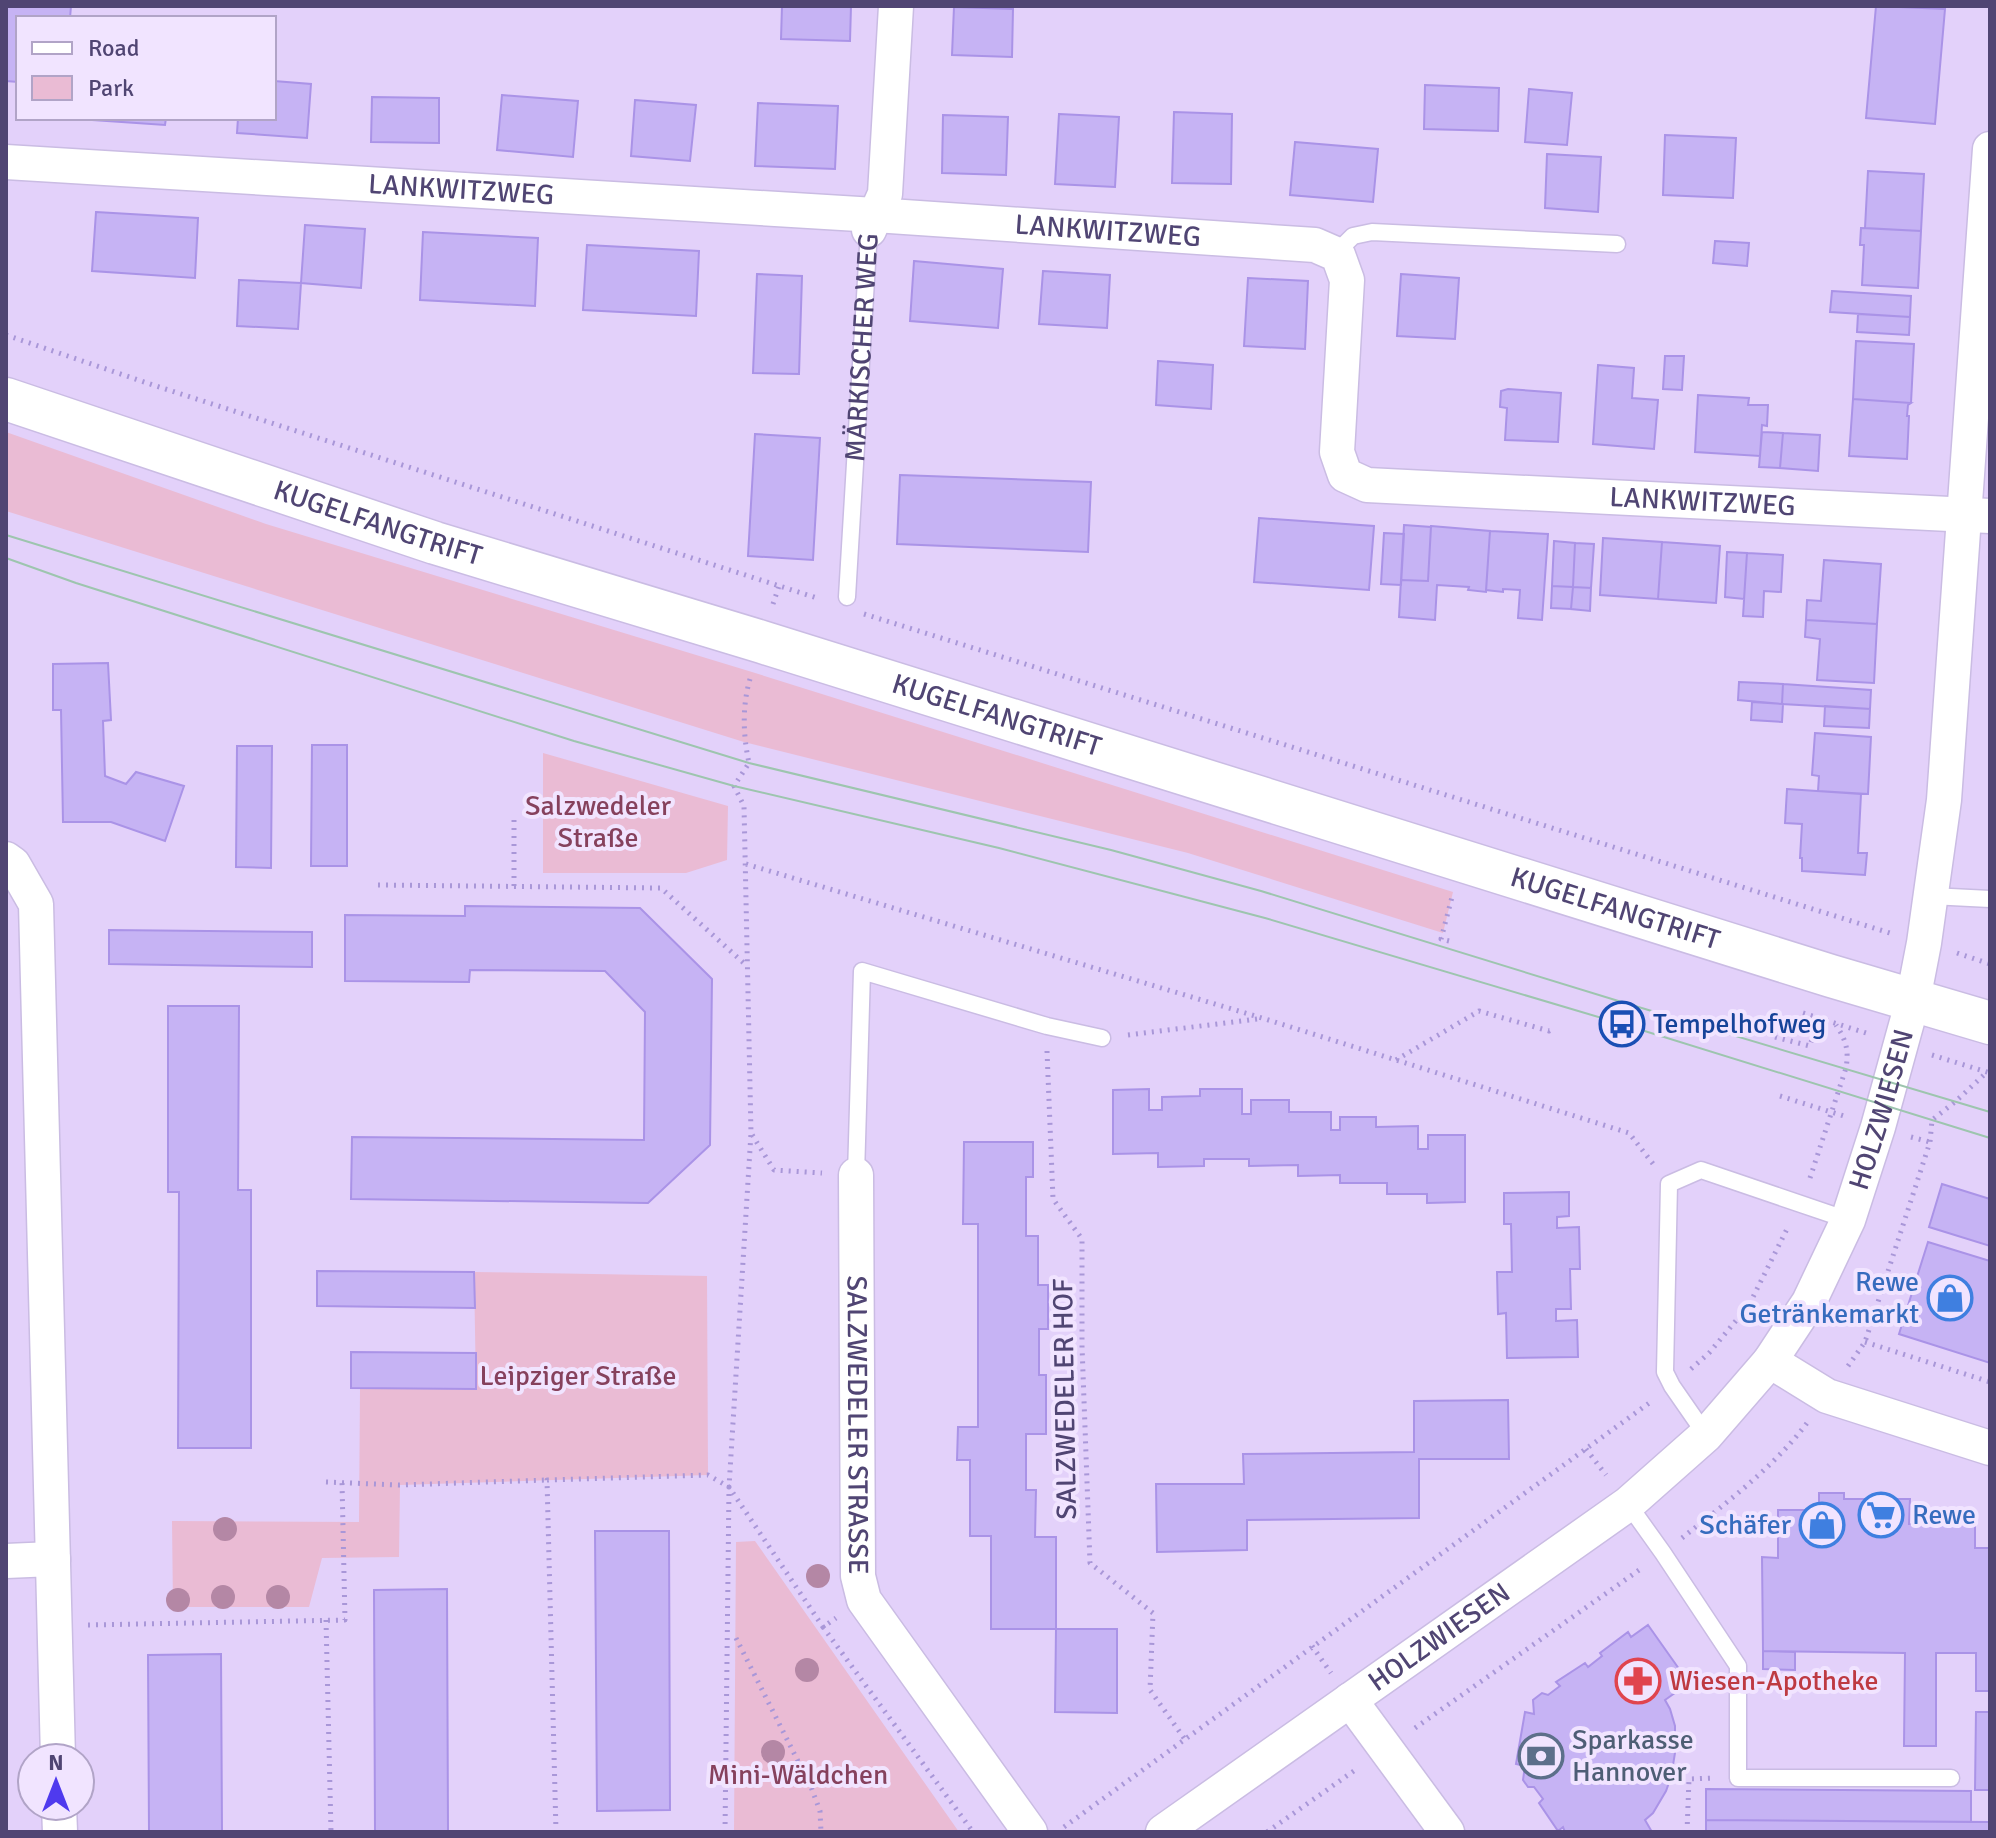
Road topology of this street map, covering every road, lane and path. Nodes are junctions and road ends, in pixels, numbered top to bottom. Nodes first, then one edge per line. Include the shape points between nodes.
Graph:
1 (896, 6) edge
2 (1990, 149) edge
3 (6, 162) edge
4 (872, 222) junction
5 (1617, 244) dead end
6 (1336, 253) junction
7 (6, 335) edge
8 (6, 399) edge
9 (1978, 515) edge
10 (779, 586) junction
11 (840, 601) joint
12 (862, 613) dead end
13 (762, 642) junction
14 (514, 817) dead end
15 (6, 859) edge
16 (746, 864) junction
17 (378, 885) dead end
18 (514, 886) junction
19 (1453, 892) dead end
20 (1931, 896) junction
21 (1990, 899) edge
22 (1449, 941) dead end
23 (1924, 943) junction
24 (747, 966) junction
25 (1913, 1000) junction
26 (1262, 1018) junction
27 (1818, 1018) dead end
28 (1990, 1023) edge
29 (1836, 1024) dead end
30 (1047, 1026) junction
31 (1554, 1028) dead end
32 (1775, 1037) dead end
33 (1102, 1038) joint
34 (1395, 1060) junction
35 (1986, 1072) dead end
36 (1780, 1096) dead end
37 (1806, 1104) dead end
38 (751, 1133) junction
39 (1930, 1138) dead end
40 (856, 1175) junction
41 (1669, 1184) junction
42 (1800, 1204) junction
43 (1848, 1220) junction
44 (1865, 1342) dead end
45 (1770, 1361) junction
46 (1990, 1382) edge
47 (1672, 1386) junction
48 (1706, 1435) junction
49 (1990, 1448) edge
50 (547, 1480) junction
51 (326, 1482) dead end
52 (342, 1482) junction
53 (729, 1487) junction
54 (1628, 1504) junction
55 (53, 1559) junction
56 (6, 1561) edge
57 (864, 1600) junction
58 (326, 1620) junction
59 (55, 1625) junction
60 (823, 1627) junction
61 (736, 1638) dead end
62 (1350, 1700) junction
63 (1184, 1738) junction
64 (58, 1742) edge
65 (1738, 1778) junction
66 (1951, 1778) dead end
67 (331, 1832) edge
68 (556, 1832) edge
69 (725, 1832) edge
70 (821, 1832) edge
71 (973, 1832) edge
72 (1030, 1832) edge
73 (1057, 1832) edge
74 (1163, 1832) edge
75 (1447, 1832) edge
76 (1687, 1832) edge

1 - 4 street, MÄRKISCHER WEG via 885,194
2 - 9 street
3 - 4 street, LANKWITZWEG
4 - 6 street, LANKWITZWEG via 1315,245
4 - 11 lane, MÄRKISCHER WEG
5 - 6 lane via 1372,232 1353,236
6 - 9 street, LANKWITZWEG via 1347,280 1337,452 1345,475 1367,485
7 - 10 path
8 - 13 street, KUGELFANGTRIFT via 435,543
9 - 20 street
10 - 11 path
10 - 13 path
12 - 23 path
13 - 16 path via 746,693 749,763 734,786 744,806
13 - 25 street, KUGELFANGTRIFT
14 - 18 path
15 - 55 street via 36,904
16 - 24 path
16 - 26 path
17 - 18 path
18 - 24 path via 661,888
19 - 22 path via 1441,939
20 - 21 lane
20 - 23 street
23 - 25 street
24 - 38 path
25 - 28 street, KUGELFANGTRIFT
25 - 43 street, HOLZWIESEN
26 - 33 path
26 - 34 path
27 - 32 path via 1810,1046
29 - 42 path via 1849,1052 1846,1068
30 - 33 lane, SALZWEDELER STRASSE
30 - 40 lane, SALZWEDELER STRASSE via 862,971
30 - 63 path, SALZWEDELER HOF via 1053,1199 1082,1239 1090,1563 1153,1613 1150,1690
31 - 34 path via 1549,1031 1479,1011
34 - 41 path via 1629,1133
35 - 39 path via 1932,1120
36 - 37 path
38 - 40 path via 774,1170
38 - 53 path
40 - 57 street, SALZWEDELER STRASSE via 858,1576
41 - 42 lane, HOLZWIESEN via 1701,1170
41 - 47 lane via 1665,1372
42 - 43 lane, HOLZWIESEN
42 - 47 path via 1749,1305 1709,1353
43 - 45 street, HOLZWIESEN via 1809,1302
44 - 46 path
45 - 48 street, HOLZWIESEN
45 - 49 street via 1827,1396
47 - 48 lane
47 - 63 path
48 - 54 street, HOLZWIESEN
50 - 52 path
50 - 53 path via 708,1475
50 - 68 path
51 - 52 path
52 - 58 path via 345,1620
53 - 60 path
53 - 69 path
54 - 62 street, HOLZWIESEN
54 - 65 lane via 1738,1666
55 - 56 street
55 - 59 street
57 - 60 path
57 - 72 street, SALZWEDELER STRASSE
58 - 59 path
58 - 67 path
59 - 64 street
60 - 71 path
61 - 70 path via 811,1787
62 - 74 street, HOLZWIESEN
62 - 75 street
63 - 73 path
65 - 66 lane
65 - 76 path via 1689,1779

